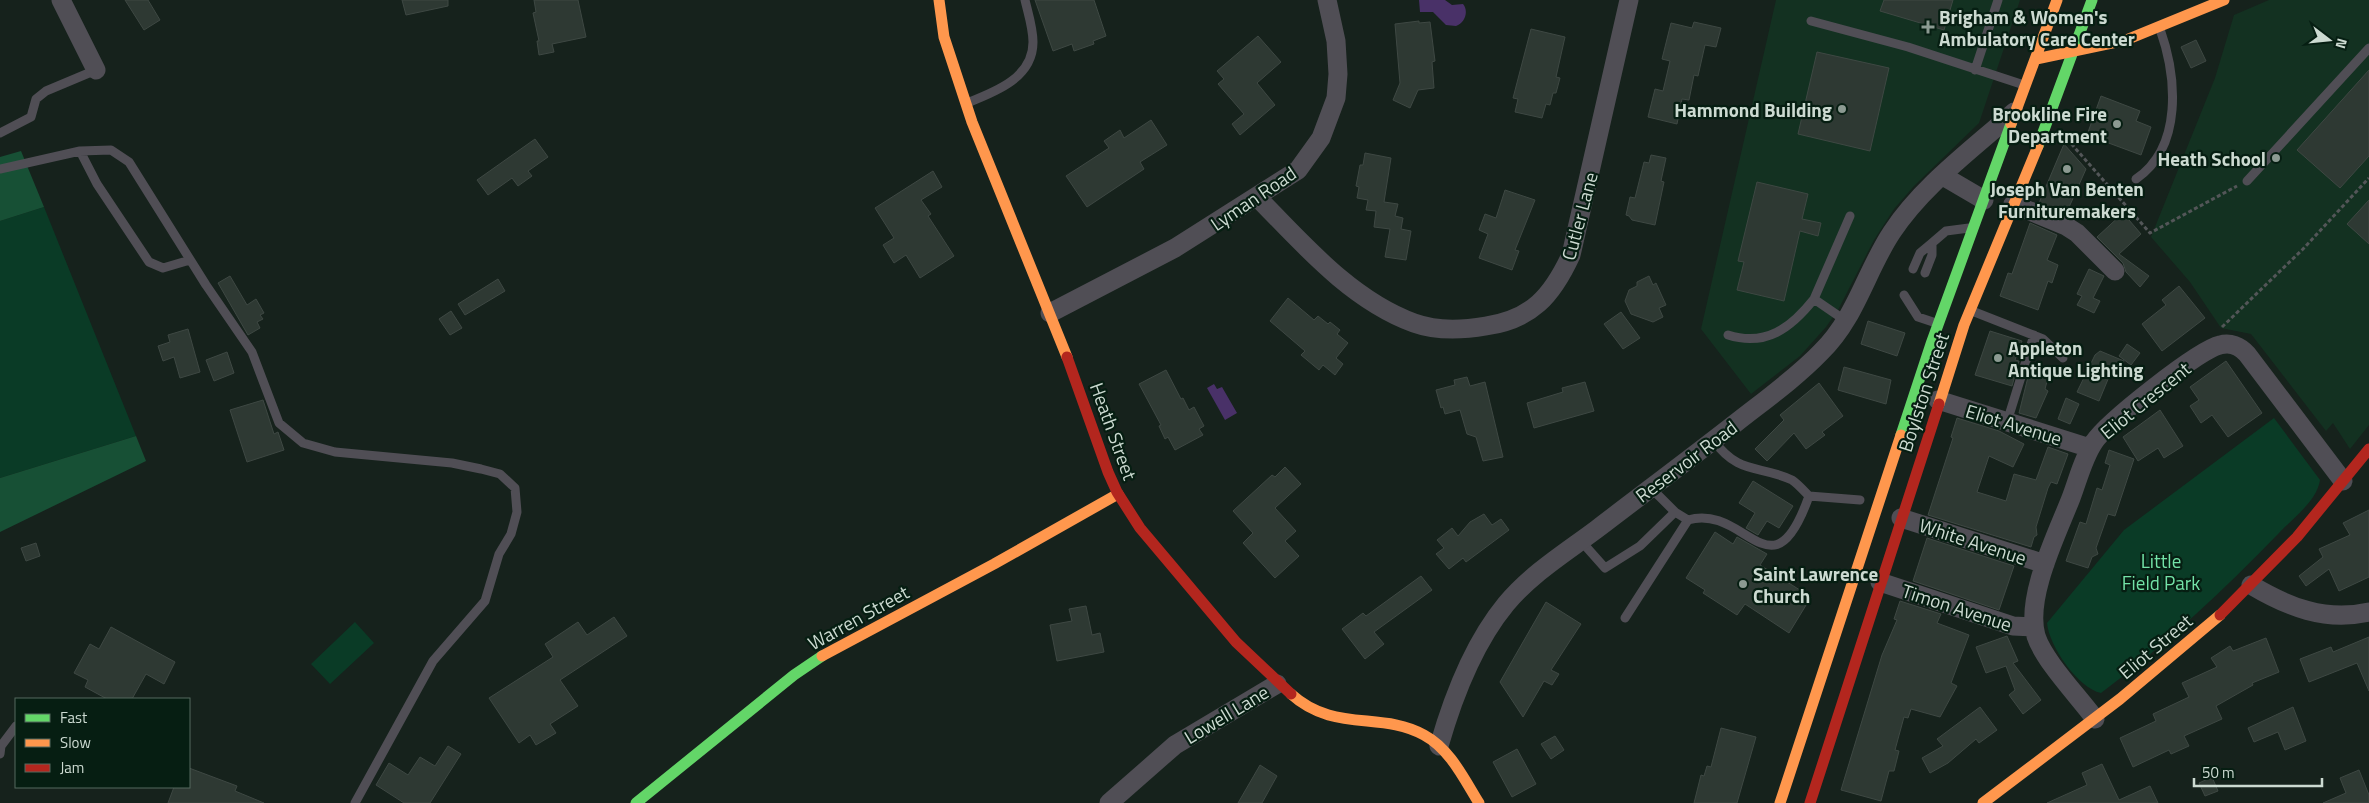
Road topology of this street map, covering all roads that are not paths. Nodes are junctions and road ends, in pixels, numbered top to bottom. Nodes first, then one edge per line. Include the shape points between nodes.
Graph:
1 (61, 0) edge
2 (939, 0) edge
3 (1025, 0) edge
4 (1327, 0) edge
5 (1629, 0) edge
6 (1998, 0) edge
7 (2058, 0) edge
8 (2092, 0) edge
9 (2224, 0) edge
10 (1811, 21) dead end
11 (2159, 27) junction
12 (2369, 48) edge
13 (2072, 52) junction
14 (2036, 60) junction
15 (96, 70) joint
16 (1975, 70) junction
17 (2027, 86) junction
18 (966, 104) junction
19 (2019, 108) junction
20 (0, 133) edge
21 (80, 151) junction
22 (0, 169) edge
23 (1942, 176) junction
24 (2136, 179) dead end
25 (2247, 181) road end
26 (1258, 197) junction
27 (1984, 200) junction
28 (2013, 204) junction
29 (1850, 216) dead end
30 (1974, 227) junction
31 (1932, 243) junction
32 (190, 260) junction
33 (1913, 269) dead end
34 (2115, 272) dead end
35 (1925, 273) dead end
36 (1904, 295) dead end
37 (1814, 298) junction
38 (1916, 299) dead end
39 (1912, 309) junction
40 (1970, 310) junction
41 (1050, 313) junction
42 (1846, 321) junction
43 (1938, 324) junction
44 (1728, 335) dead end
45 (2034, 335) junction
46 (2063, 358) dead end
47 (1938, 400) junction
48 (2007, 422) junction
49 (1713, 440) junction
50 (2090, 448) junction
51 (2369, 449) edge
52 (2344, 481) junction
53 (1651, 488) junction
54 (1118, 494) junction
55 (1810, 496) junction
56 (1860, 500) dead end
57 (1675, 512) junction
58 (1901, 518) junction
59 (1688, 520) junction
60 (1581, 541) junction
61 (2045, 564) junction
62 (1880, 582) junction
63 (2251, 585) junction
64 (2369, 612) edge
65 (1625, 618) dead end
66 (2034, 627) junction
67 (1277, 684) junction
68 (2096, 719) junction
69 (15, 727) edge
70 (1439, 746) junction
71 (0, 754) edge
72 (355, 803) edge
73 (636, 803) edge
74 (1109, 803) edge
75 (1479, 803) edge
76 (1780, 803) edge
77 (1810, 803) edge
78 (1983, 803) edge

1 - 15 street
2 - 18 main road, Heath Street via 944,37
3 - 18 lane via 1034,40 1032,56 1023,71 1004,88
4 - 26 street, Lyman Road via 1336,41 1338,74 1336,98 1328,123 1298,170
5 - 26 street, Cutler Lane via 1571,255 1551,291 1524,315 1509,322 1475,328 1443,329 1415,323 1360,292 1315,255
6 - 16 lane
7 - 14 main road, Boylston Street
8 - 13 main road, Boylston Street
9 - 11 main road
10 - 16 lane via 1908,47
11 - 13 main road via 2126,40
11 - 24 lane via 2172,86 2170,125 2158,157
12 - 25 lane
13 - 14 main road
13 - 28 main road, Boylston Street
14 - 17 main road, Boylston Street
15 - 20 lane via 46,91 36,99 31,117
16 - 17 lane
17 - 19 main road, Boylston Street
18 - 41 main road, Heath Street
19 - 23 street, Reservoir Road
19 - 27 main road, Boylston Street
21 - 22 lane
21 - 32 lane via 112,150 129,162
21 - 32 lane via 97,184 149,262 163,268
23 - 27 street
23 - 42 street, Reservoir Road via 1892,233
26 - 41 street, Lyman Road via 1175,248
27 - 30 main road, Boylston Street
28 - 34 street via 2077,233
28 - 40 main road, Boylston Street
29 - 37 lane
30 - 31 lane via 1946,231
30 - 43 main road, Boylston Street
31 - 33 lane via 1920,253
31 - 35 lane via 1932,255
32 - 72 lane via 252,352 279,423 303,443 335,452 452,463 481,469 500,474 516,488 517,512 511,534 499,554 485,601 433,661
36 - 39 lane
37 - 42 lane
37 - 44 lane via 1799,318 1772,335 1745,340
38 - 39 lane
39 - 43 lane via 1920,318
40 - 45 lane
40 - 47 main road, Boylston Street
41 - 54 main road, Heath Street
42 - 49 street, Reservoir Road via 1822,352
43 - 76 main road, Boylston Street
45 - 46 lane via 2053,346
45 - 48 lane
47 - 48 street, Eliot Avenue
47 - 58 main road, Boylston Street
48 - 50 street, Eliot Avenue
49 - 53 street, Reservoir Road
49 - 55 lane via 1724,455 1738,465 1794,481
50 - 52 street, Eliot Crescent via 2114,421 2194,359 2221,345 2233,345 2244,351
50 - 61 street, Eliot Crescent
51 - 52 main road, Eliot Street
52 - 63 main road, Eliot Street
53 - 57 lane
53 - 60 street, Reservoir Road
54 - 67 main road, Heath Street via 1146,536 1236,642
54 - 73 main road, Warren Street via 820,657
55 - 56 lane
55 - 59 lane via 1800,522 1778,545 1766,546 1723,522 1698,518
57 - 59 lane
57 - 60 lane via 1640,546 1605,568
58 - 61 street, White Avenue
58 - 62 main road, Boylston Street
59 - 65 lane
60 - 70 street, Reservoir Road via 1539,570 1506,605 1483,638 1448,716
61 - 66 street, Eliot Crescent via 2037,594
62 - 66 street, Timon Avenue via 2013,626
62 - 77 main road, Boylston Street
63 - 64 street via 2277,601 2301,610 2337,615
63 - 68 main road, Eliot Street via 2196,636
66 - 68 street, Eliot Crescent via 2045,654
67 - 70 main road, Heath Street via 1309,708 1327,716 1406,727 1425,735
67 - 74 street, Lowell Lane via 1175,745
68 - 78 main road, Eliot Street
69 - 71 lane via 1,746
70 - 75 main road, Heath Street via 1455,764

